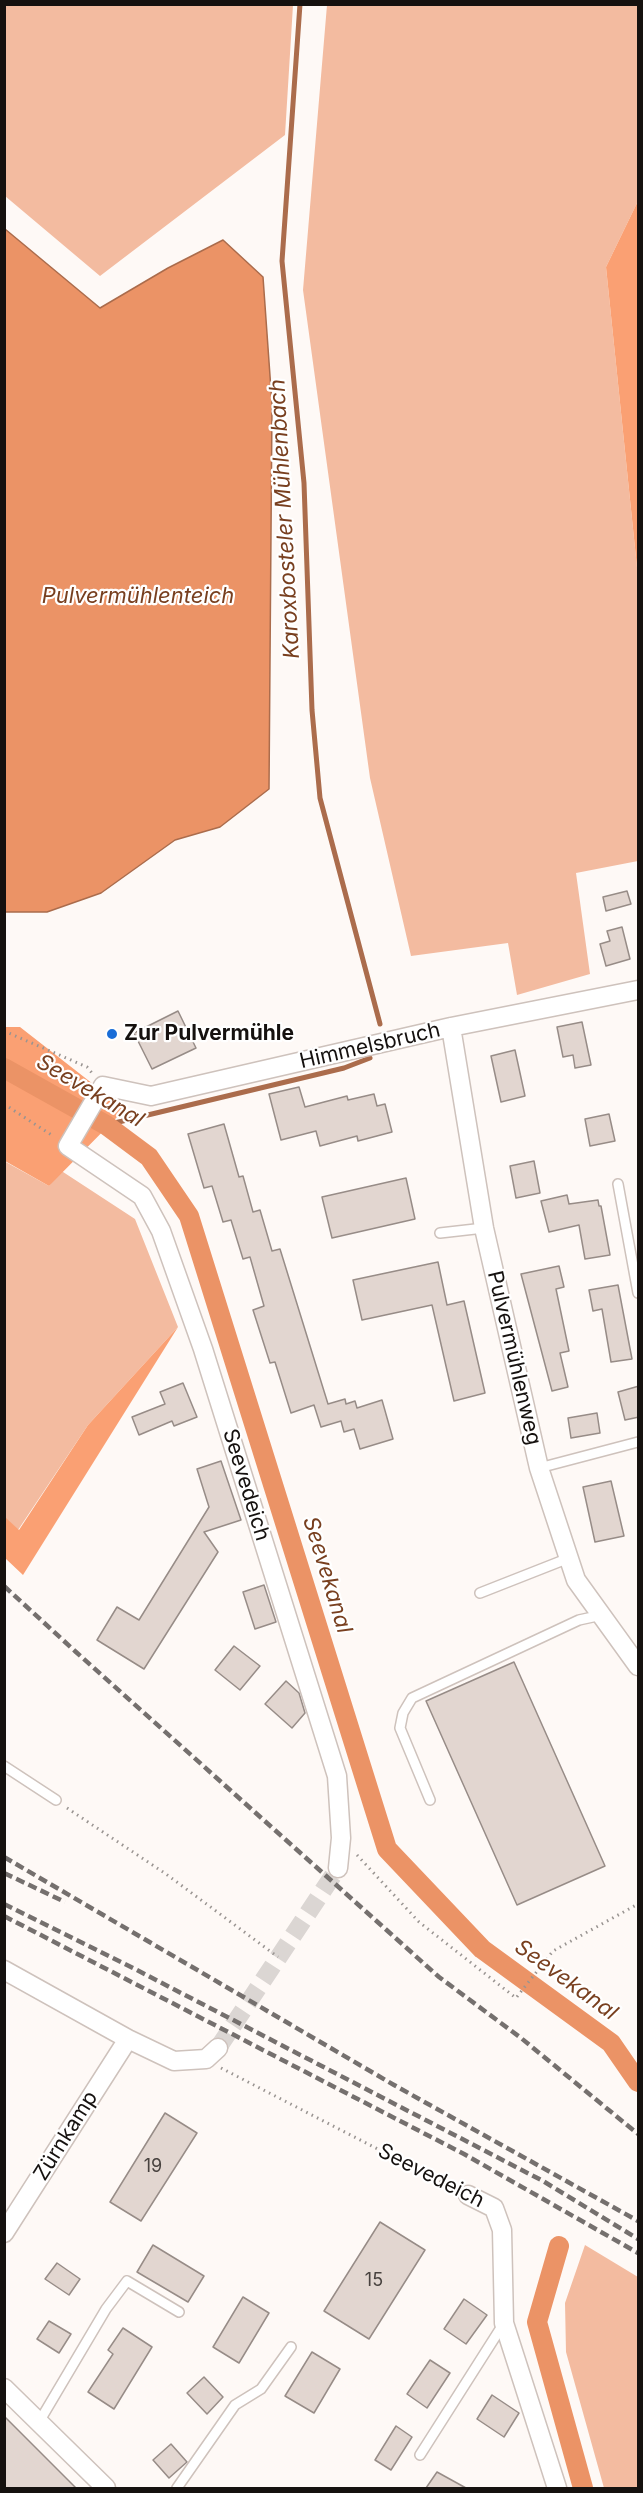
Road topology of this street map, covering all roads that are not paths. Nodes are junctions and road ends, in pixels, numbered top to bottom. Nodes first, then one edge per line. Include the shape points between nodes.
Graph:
1 (639, 990) edge
2 (451, 1027) junction
3 (68, 1146) joint
4 (618, 1184) dead end
5 (484, 1228) junction
6 (440, 1233) dead end
7 (639, 1293) edge
8 (639, 1442) edge
9 (539, 1468) junction
10 (569, 1558) junction
11 (480, 1593) dead end
12 (602, 1615) junction
13 (639, 1666) edge
14 (4, 1766) edge
15 (56, 1800) road end
16 (430, 1800) dead end
17 (338, 1869) tunnel mouth
18 (4, 1971) edge
19 (128, 2039) junction
20 (212, 2053) tunnel mouth
21 (468, 2195) road end
22 (4, 2233) edge
23 (179, 2312) dead end
24 (504, 2323) junction
25 (291, 2347) dead end
26 (4, 2388) edge
27 (39, 2422) junction
28 (420, 2455) dead end
29 (106, 2488) edge
30 (177, 2488) edge
31 (557, 2488) edge

1 - 2 street, Himmelsbruch
2 - 3 street, Himmelsbruch via 151,1096 100,1089
2 - 5 street, Pulvermühlenweg
3 - 17 street, Seevedeich via 142,1196 161,1231 203,1349 337,1776 341,1838
4 - 7 lane
5 - 6 lane
5 - 9 street, Pulvermühlenweg
8 - 9 lane
9 - 10 street, Pulvermühlenweg
10 - 11 lane
10 - 12 street, Pulvermühlenweg via 576,1580
12 - 13 street, Pulvermühlenweg
12 - 16 lane via 579,1620 412,1698 400,1728
14 - 15 lane
18 - 19 street
19 - 20 street via 174,2061
19 - 22 street, Zürnkamp
21 - 24 street, Seevedeich via 494,2208 502,2230
23 - 27 lane via 127,2281
24 - 28 lane
24 - 31 street, Seevedeich
25 - 30 lane via 261,2389 235,2405
26 - 27 street
27 - 29 street

